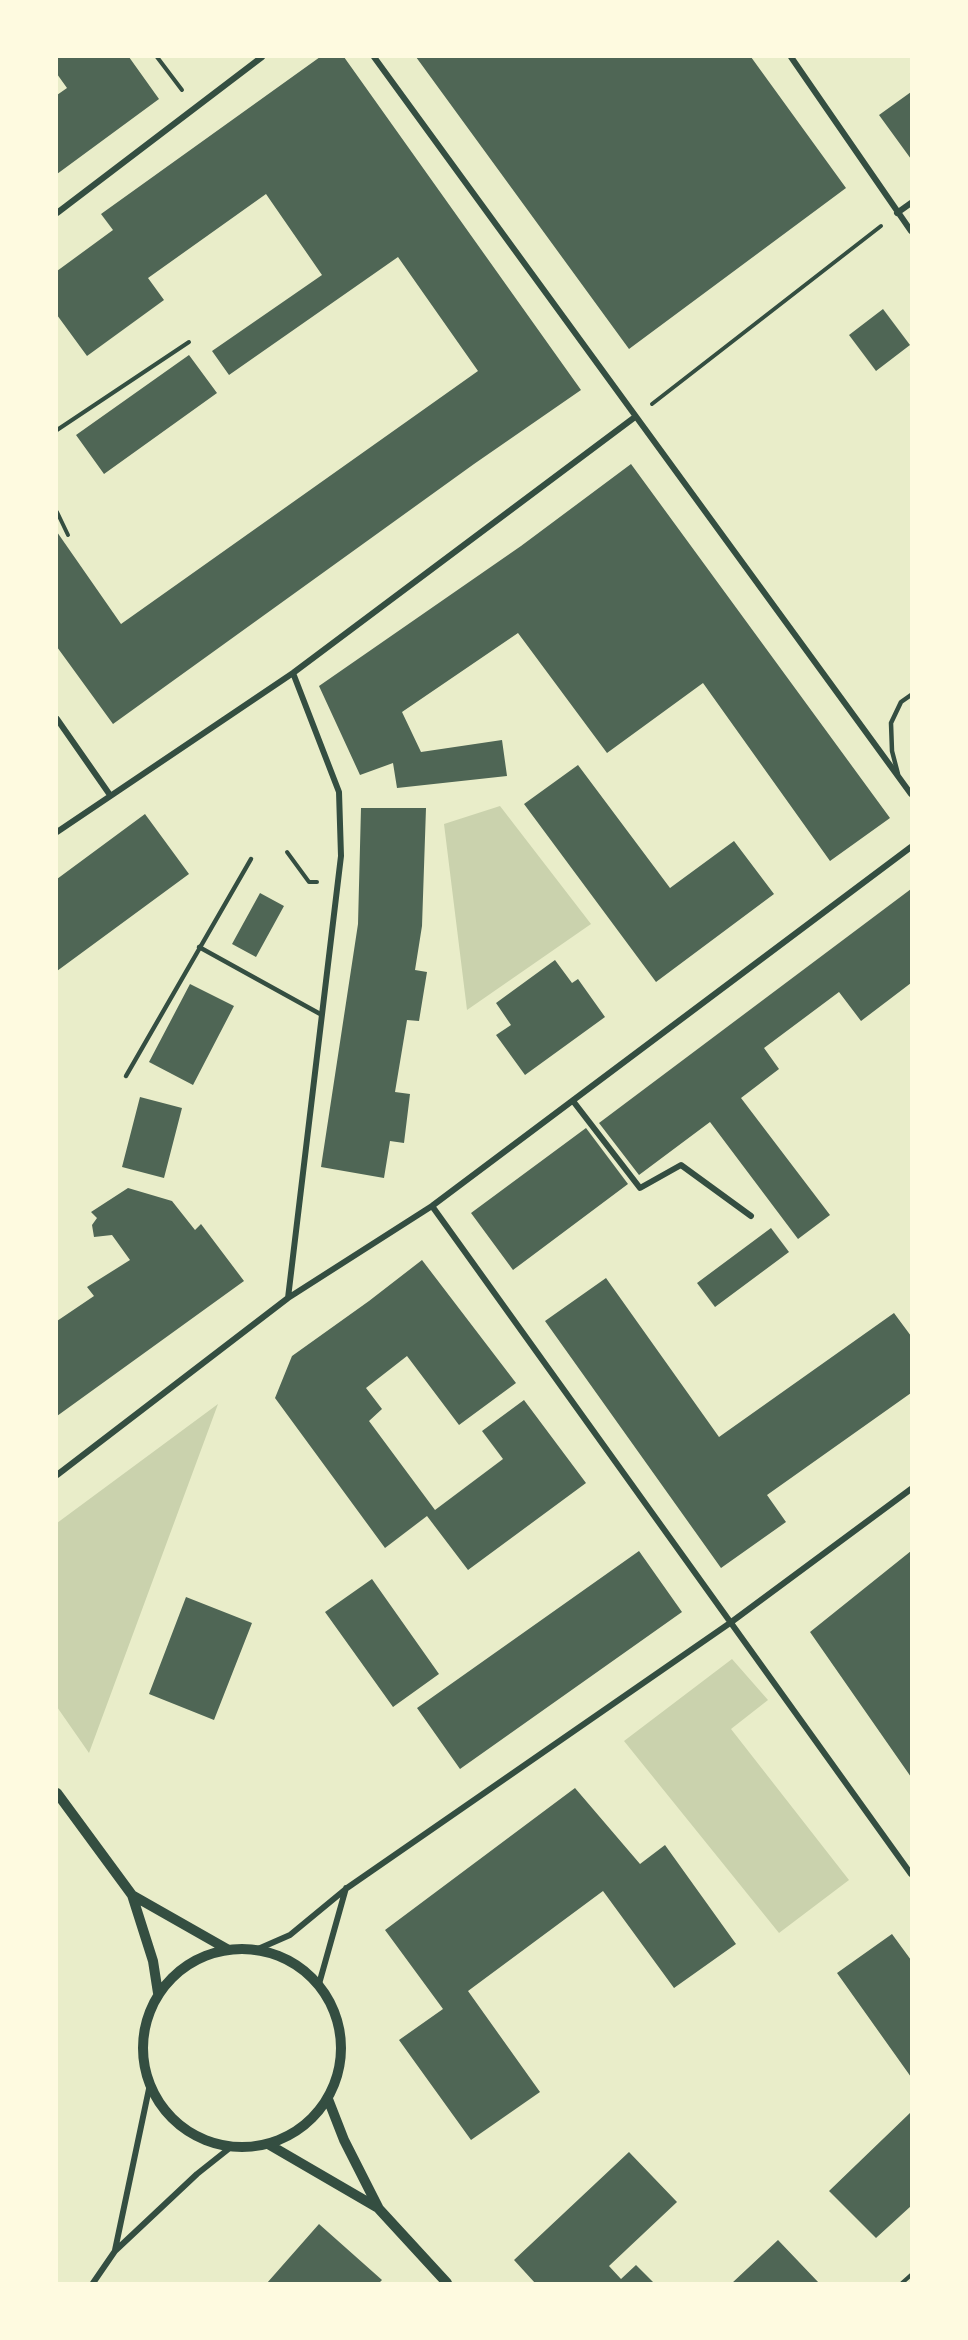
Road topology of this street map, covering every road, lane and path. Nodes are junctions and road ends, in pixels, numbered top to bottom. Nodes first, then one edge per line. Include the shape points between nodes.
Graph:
1 (157, 57) edge
2 (262, 57) edge
3 (374, 57) edge
4 (791, 57) edge
5 (197, 108) junction
6 (911, 203) edge
7 (57, 213) edge
8 (897, 213) junction
9 (911, 231) edge
10 (189, 342) dead end
11 (635, 417) junction
12 (57, 430) edge
13 (57, 512) edge
14 (68, 535) dead end
15 (293, 673) junction
16 (911, 695) edge
17 (57, 719) edge
18 (900, 778) junction
19 (911, 794) edge
20 (110, 795) junction
21 (57, 832) edge
22 (911, 847) edge
23 (287, 852) dead end
24 (251, 859) dead end
25 (309, 882) dead end
26 (199, 947) junction
27 (322, 1015) junction
28 (126, 1076) dead end
29 (573, 1101) junction
30 (432, 1206) junction
31 (751, 1216) dead end
32 (288, 1298) junction
33 (57, 1475) edge
34 (911, 1489) edge
35 (730, 1623) junction
36 (57, 1793) edge
37 (911, 1875) edge
38 (347, 1888) junction
39 (132, 1895) junction
40 (227, 1949) junction
41 (258, 1949) junction
42 (319, 1984) junction
43 (158, 1993) junction
44 (150, 2085) junction
45 (328, 2099) junction
46 (268, 2144) junction
47 (231, 2147) junction
48 (379, 2209) junction
49 (115, 2251) junction
50 (911, 2275) edge
51 (93, 2283) edge
52 (447, 2283) edge
53 (902, 2283) edge

1 - 5 path
2 - 5 street
3 - 11 street
4 - 8 street
5 - 7 street
6 - 8 street
8 - 9 street
8 - 11 path
10 - 12 path
11 - 15 street
11 - 18 street
13 - 14 path
15 - 20 street
15 - 27 street via 339,792 341,856
16 - 18 lane via 901,702 891,723 892,751
17 - 20 street
18 - 19 street
20 - 21 street
22 - 29 street
23 - 25 path
24 - 26 lane
26 - 27 lane
26 - 28 lane
27 - 32 street
29 - 30 street
29 - 31 street via 640,1188 681,1165
30 - 32 street
30 - 35 street
32 - 33 street
34 - 35 street
35 - 37 street
35 - 38 street
36 - 39 street
38 - 41 street via 290,1935
38 - 42 street
39 - 40 street
39 - 43 street via 153,1961
40 - 41 street
40 - 43 street via 182,1968
41 - 42 street via 291,1960
42 - 45 street via 337,2014 342,2048 341,2067
43 - 44 street via 145,2025 142,2051
44 - 47 street via 168,2114 197,2137
44 - 49 street
45 - 46 street via 305,2125
45 - 48 street
46 - 47 street
46 - 48 street
47 - 49 street
48 - 52 street
49 - 51 street
50 - 53 path

